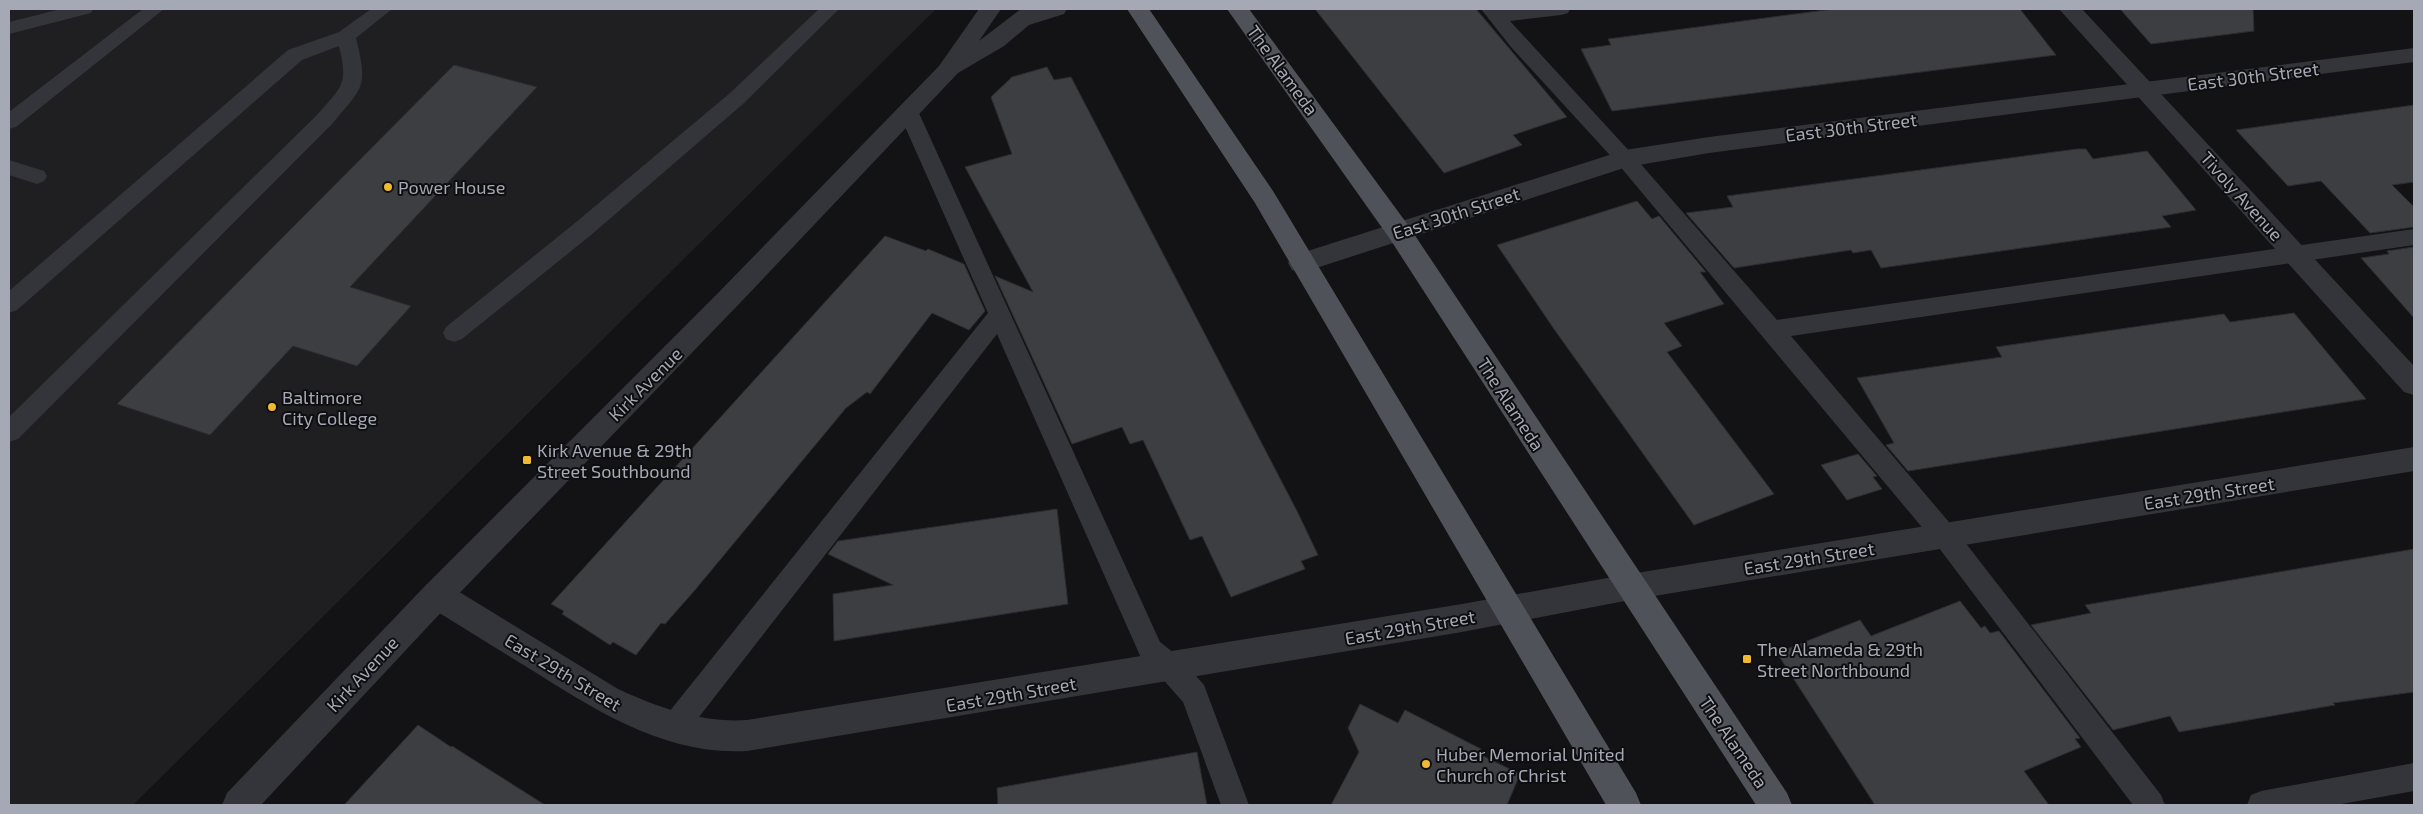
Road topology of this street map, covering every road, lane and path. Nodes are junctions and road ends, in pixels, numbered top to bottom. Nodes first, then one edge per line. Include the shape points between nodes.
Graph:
1 (84, 9) edge
2 (155, 9) edge
3 (383, 9) edge
4 (830, 9) edge
5 (990, 9) edge
6 (1056, 9) edge
7 (1138, 9) edge
8 (1238, 9) edge
9 (1561, 9) edge
10 (2070, 9) edge
11 (1493, 12) edge
12 (1028, 15) edge
13 (9, 28) edge
14 (346, 36) junction
15 (2414, 55) edge
16 (947, 71) junction
17 (2145, 90) junction
18 (908, 111) junction
19 (9, 122) edge
20 (1625, 159) junction
21 (9, 167) edge
22 (37, 176) dead end
23 (1399, 231) junction
24 (2414, 237) edge
25 (2295, 254) junction
26 (1301, 263) junction
27 (9, 304) edge
28 (1000, 314) junction
29 (1772, 330) junction
30 (454, 333) dead end
31 (2414, 384) edge
32 (9, 432) edge
33 (2414, 459) edge
34 (1945, 536) junction
35 (1630, 587) junction
36 (437, 595) junction
37 (1508, 610) junction
38 (1170, 667) junction
39 (675, 726) junction
40 (2414, 777) edge
41 (239, 805) edge
42 (1235, 805) edge
43 (1624, 805) edge
44 (1775, 805) edge
45 (2151, 805) edge
46 (2261, 805) edge

1 - 13 lane
2 - 19 lane
3 - 14 lane
4 - 30 lane via 722,110 583,229
5 - 16 street, Kirk Avenue
6 - 12 street, Kirk Avenue
7 - 26 main road via 1264,197
8 - 23 main road, The Alameda
9 - 11 lane
10 - 17 street, Tivoly Avenue
11 - 20 lane
12 - 16 street, Kirk Avenue via 991,44
14 - 27 lane via 295,55
14 - 32 lane via 353,66 352,87 325,119
15 - 17 street, East 30th Street
16 - 18 street, Kirk Avenue
17 - 20 street, East 30th Street via 1708,145
17 - 25 street, Tivoly Avenue
18 - 28 lane
18 - 36 street, Kirk Avenue
20 - 23 street, East 30th Street
20 - 29 lane
21 - 22 lane
23 - 26 street, East 30th Street
23 - 35 main road, The Alameda
24 - 25 lane
25 - 29 lane
25 - 31 street, Tivoly Avenue
26 - 37 main road
28 - 38 lane via 1151,651
28 - 39 lane
29 - 34 lane
33 - 34 street, East 29th Street
34 - 35 street, East 29th Street
34 - 45 lane
35 - 37 street, East 29th Street
35 - 44 main road, The Alameda
36 - 39 street, East 29th Street via 607,700
36 - 41 street, Kirk Avenue
37 - 38 street, East 29th Street
37 - 43 main road
38 - 39 street, East 29th Street via 763,734 721,736
38 - 42 lane via 1194,694
40 - 46 lane

